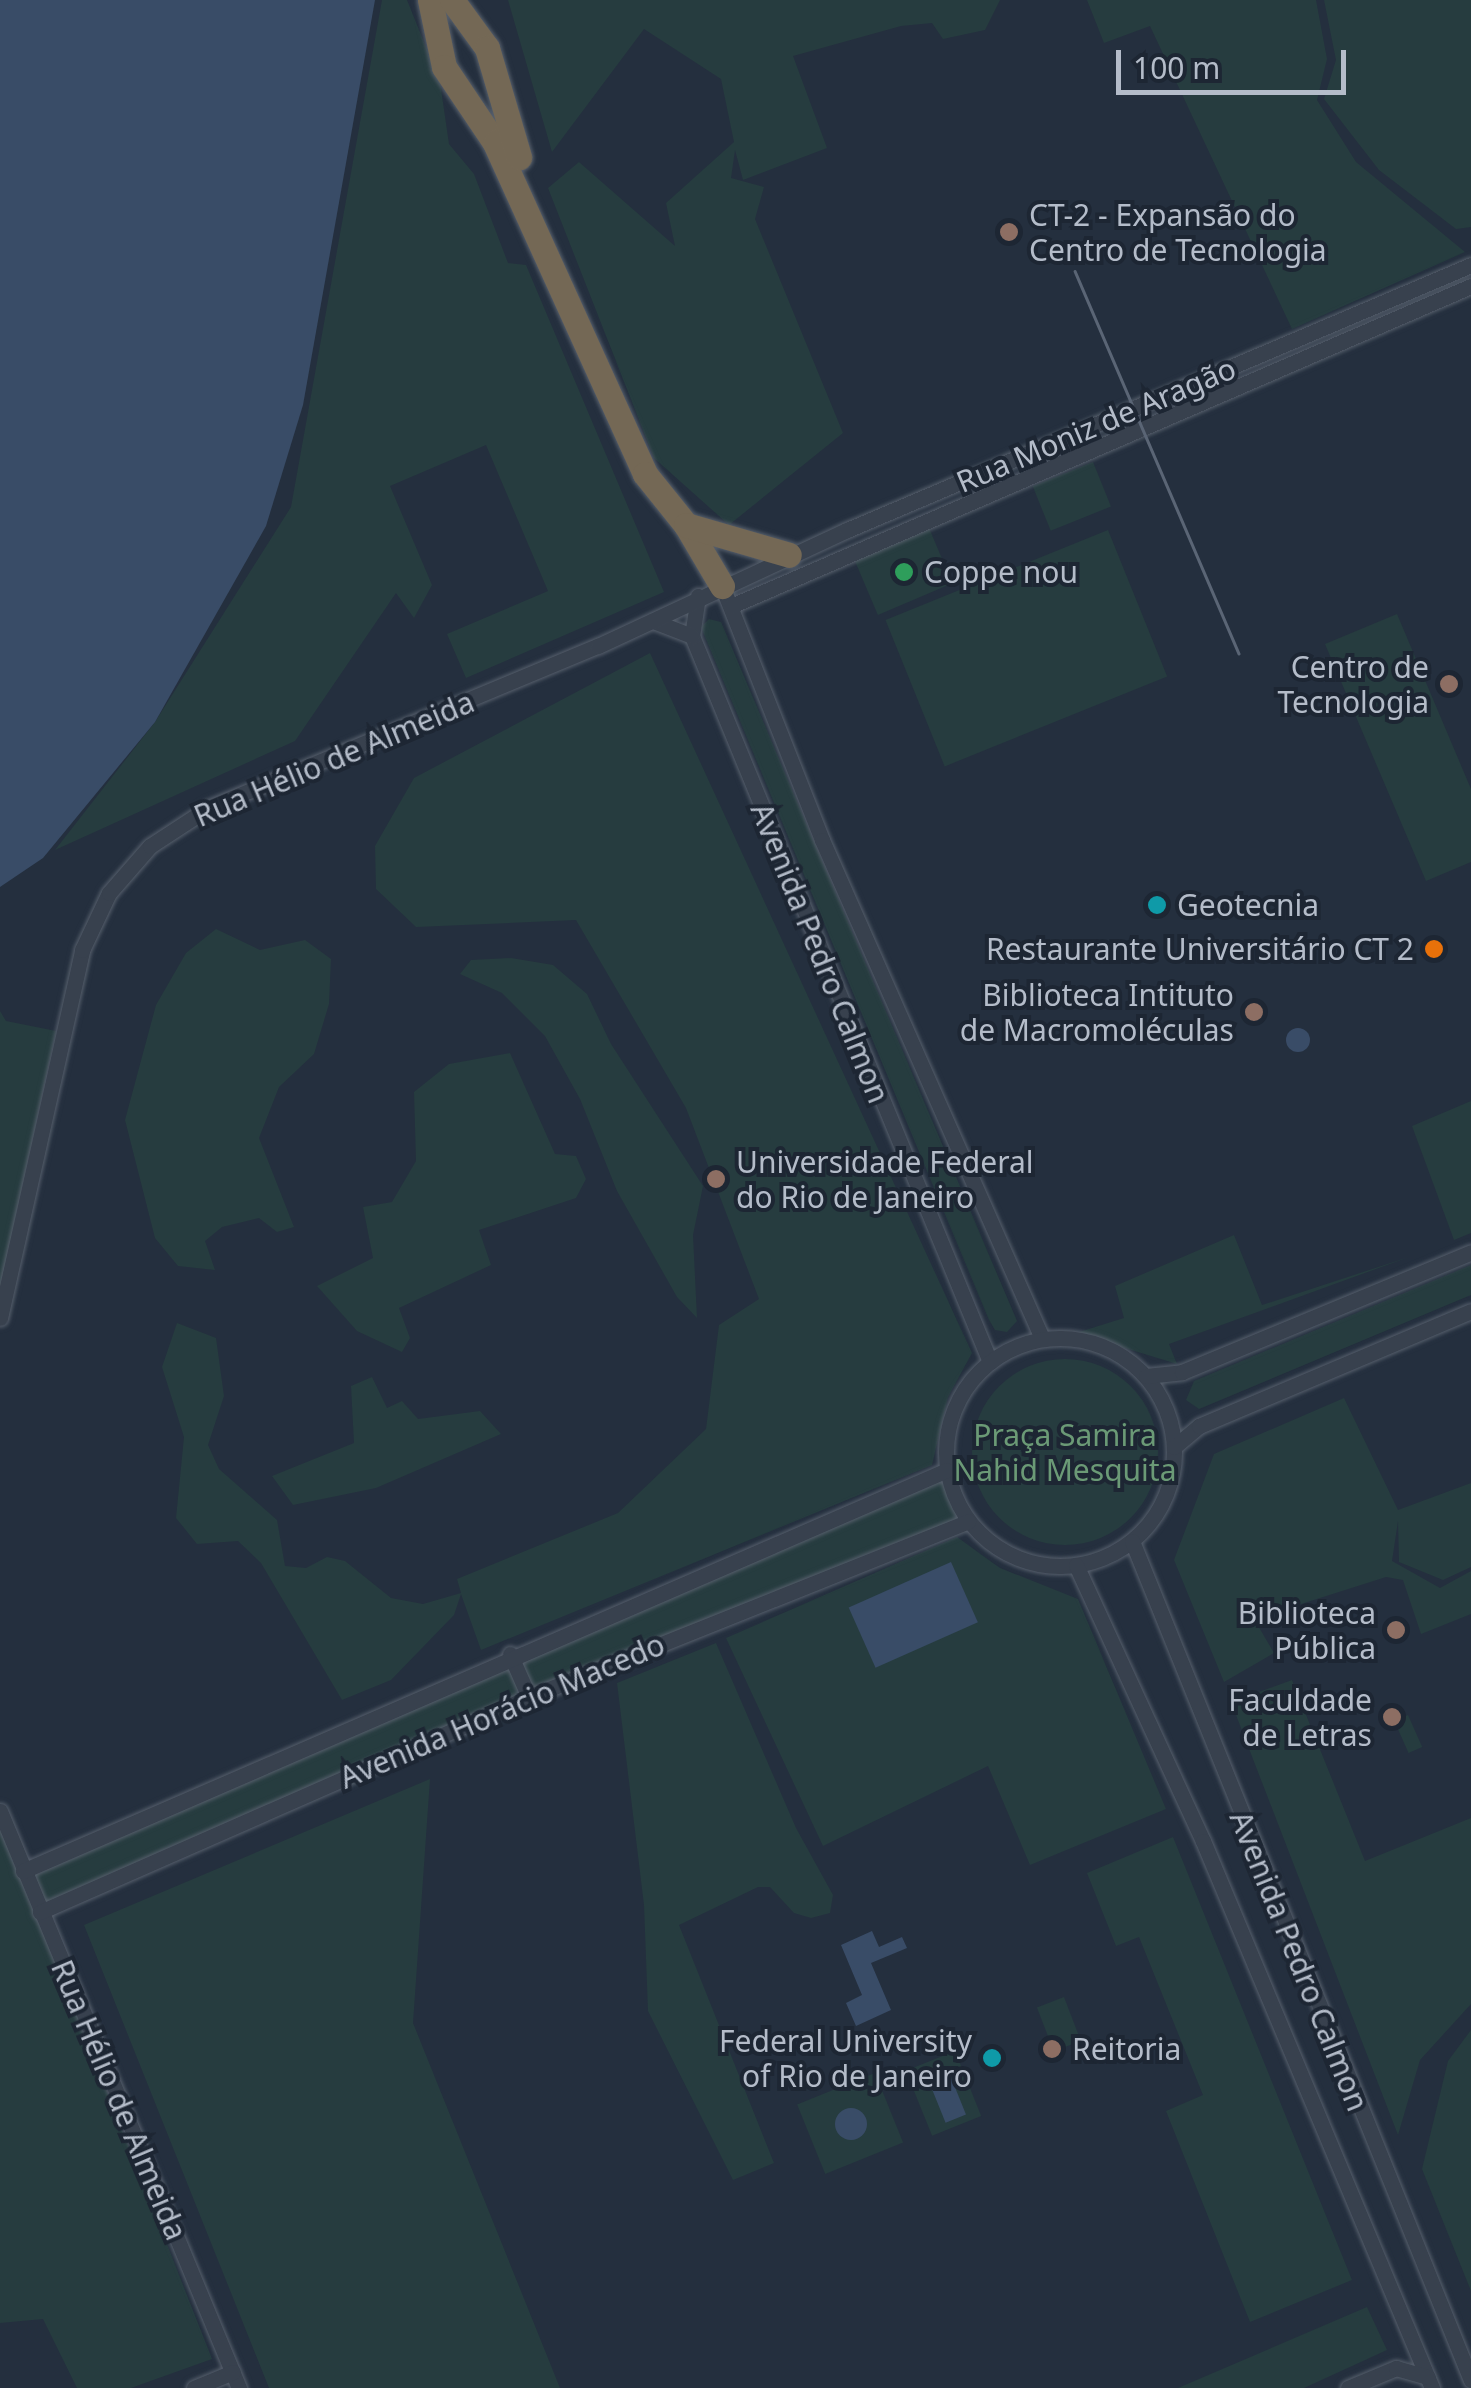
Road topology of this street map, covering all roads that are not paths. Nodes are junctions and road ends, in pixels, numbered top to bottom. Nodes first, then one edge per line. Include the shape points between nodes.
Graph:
1 (430, 0) edge
2 (452, 0) edge
3 (535, 213) junction
4 (1471, 266) edge
5 (1471, 286) edge
6 (686, 524) junction
7 (789, 556) junction
8 (717, 596) junction
9 (653, 621) junction
10 (692, 636) junction
11 (1471, 1252) edge
12 (1471, 1310) edge
13 (0, 1318) edge
14 (1042, 1338) junction
15 (990, 1362) junction
16 (1146, 1376) junction
17 (1174, 1447) junction
18 (947, 1470) junction
19 (968, 1521) junction
20 (1132, 1540) junction
21 (1076, 1566) junction
22 (510, 1654) junction
23 (528, 1697) junction
24 (0, 1811) edge
25 (24, 1870) junction
26 (40, 1912) junction
27 (1412, 2337) junction
28 (1396, 2368) junction
29 (236, 2380) edge
30 (1471, 2380) edge
31 (1430, 2382) edge
32 (194, 2388) edge
33 (1348, 2388) edge

1 - 3 highway via 444,67
2 - 3 highway via 487,48
3 - 6 highway via 645,474
4 - 7 street, Rua Moniz de Aragão
5 - 8 street, Rua Moniz de Aragão
6 - 7 highway
6 - 8 highway
7 - 8 street, Rua Moniz de Aragão
8 - 9 street, Rua Hélio de Almeida
8 - 10 street
8 - 14 street, Avenida Pedro Calmon
9 - 10 street
9 - 13 street, Rua Hélio de Almeida via 208,808 127,868 82,950
10 - 15 street, Avenida Pedro Calmon
11 - 16 street via 1182,1372
12 - 17 street via 1199,1426
14 - 15 street
14 - 16 street via 1097,1344
15 - 18 street via 954,1410
16 - 17 street via 1166,1412
17 - 20 street via 1170,1482 1156,1514
18 - 19 street
18 - 22 street, Avenida Horácio Macedo
19 - 21 street via 1016,1558
19 - 23 street, Avenida Horácio Macedo
20 - 21 street
20 - 30 street, Avenida Pedro Calmon
21 - 27 street, Avenida Pedro Calmon via 1203,1842
22 - 23 street
22 - 25 street, Avenida Horácio Macedo
23 - 26 street, Avenida Horácio Macedo
24 - 25 street, Rua Hélio de Almeida
25 - 26 street, Rua Hélio de Almeida
26 - 29 street, Rua Hélio de Almeida
27 - 28 street
27 - 31 street, Avenida Pedro Calmon
28 - 31 street
28 - 33 street
29 - 32 street

